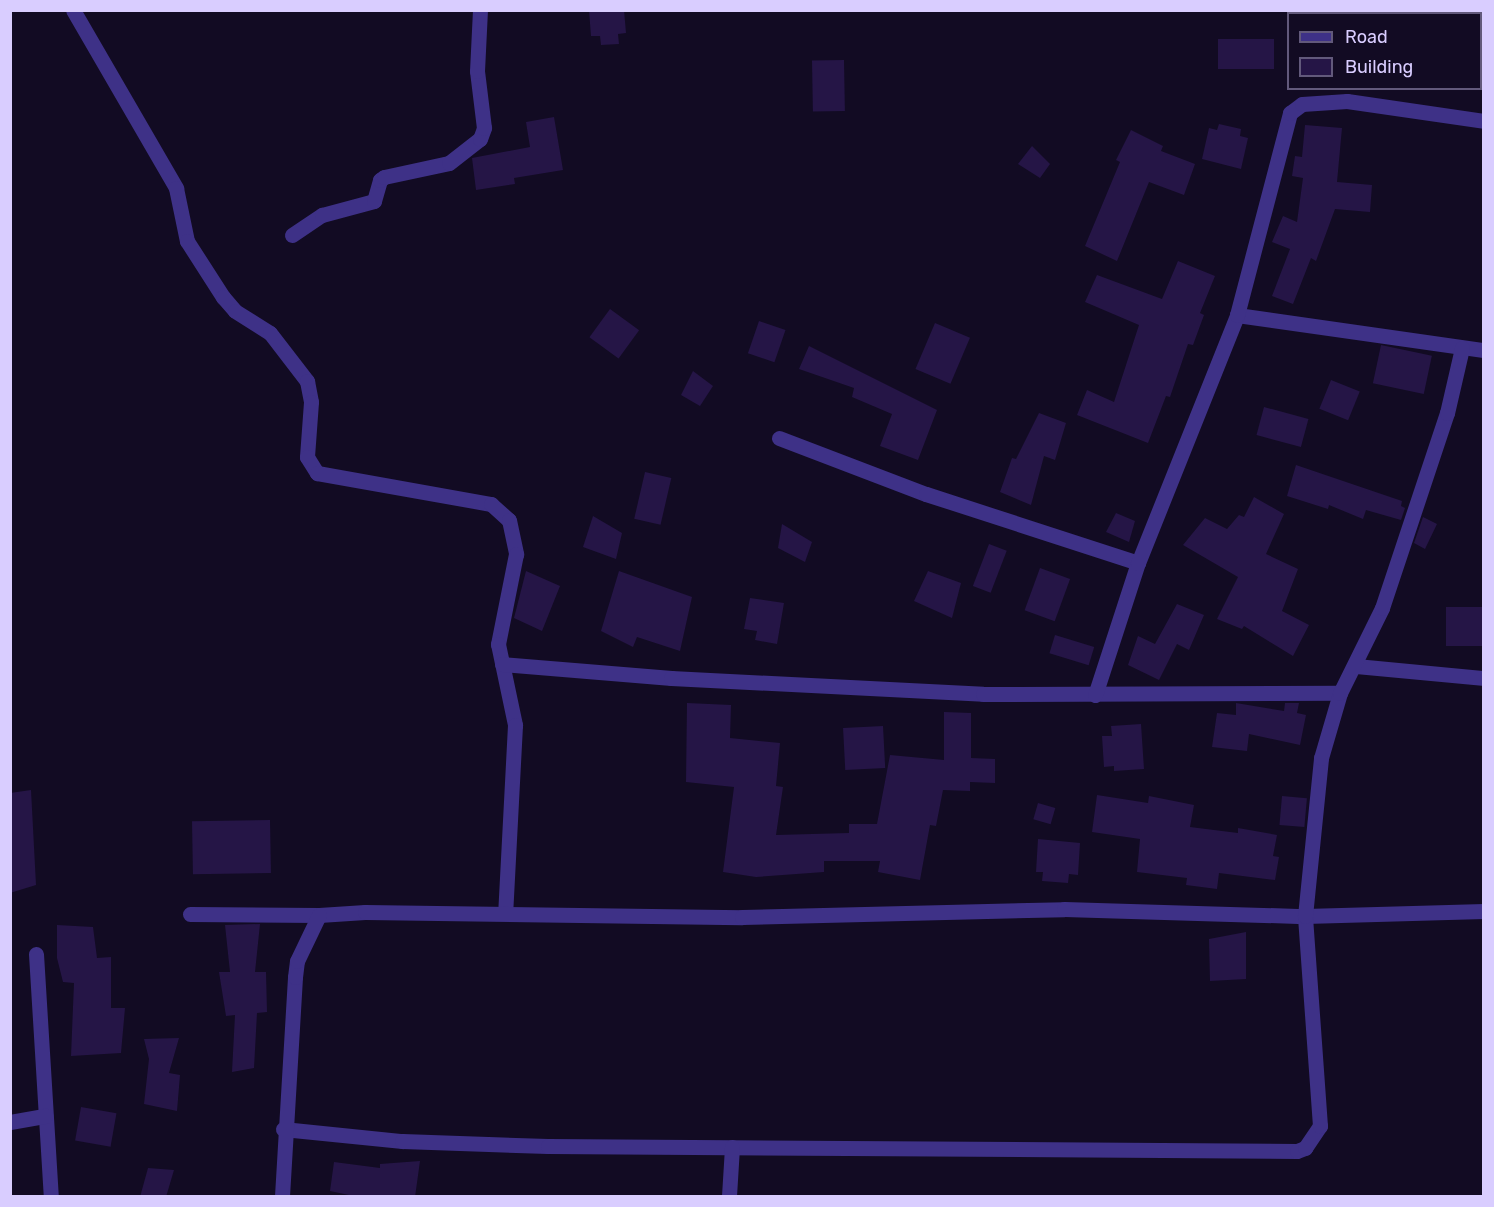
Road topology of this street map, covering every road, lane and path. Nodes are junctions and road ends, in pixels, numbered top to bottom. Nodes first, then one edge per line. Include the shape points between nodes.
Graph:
1 (73, 10) edge
2 (480, 10) edge
3 (1348, 95) edge
4 (1484, 122) edge
5 (292, 236) dead end
6 (1237, 315) junction
7 (1462, 348) junction
8 (1484, 350) edge
9 (779, 438) dead end
10 (1138, 563) junction
11 (502, 664) junction
12 (1356, 666) junction
13 (1484, 678) edge
14 (1340, 693) junction
15 (1095, 695) junction
16 (1484, 911) edge
17 (505, 913) junction
18 (190, 914) dead end
19 (319, 915) junction
20 (1305, 916) junction
21 (36, 954) dead end
22 (45, 1116) junction
23 (10, 1122) edge
24 (283, 1129) junction
25 (732, 1147) junction
26 (51, 1197) edge
27 (282, 1197) edge
28 (729, 1197) edge

1 - 11 street via 176,188 187,241 223,297 236,311 270,333 307,381 311,402 307,457 317,473 491,504 509,520 516,554 499,624
2 - 5 street via 477,71 484,128 480,139 449,164 384,177 374,201 322,215
3 - 4 street
3 - 6 street via 1302,105 1290,113
6 - 7 street
6 - 10 street
7 - 8 street
7 - 12 street via 1447,413 1382,608
9 - 10 street via 926,494
10 - 15 street
11 - 15 street via 671,678 983,694
11 - 17 street via 515,725
12 - 13 street
12 - 14 street
14 - 15 street
14 - 20 street via 1322,758
16 - 20 street
17 - 19 street
17 - 20 street via 742,917 1064,909
18 - 19 street
19 - 24 street via 297,961
20 - 25 street via 1320,1126 1312,1141 1297,1151
21 - 22 street
22 - 23 street
22 - 26 street
24 - 25 street via 402,1141
24 - 27 street
25 - 28 street

